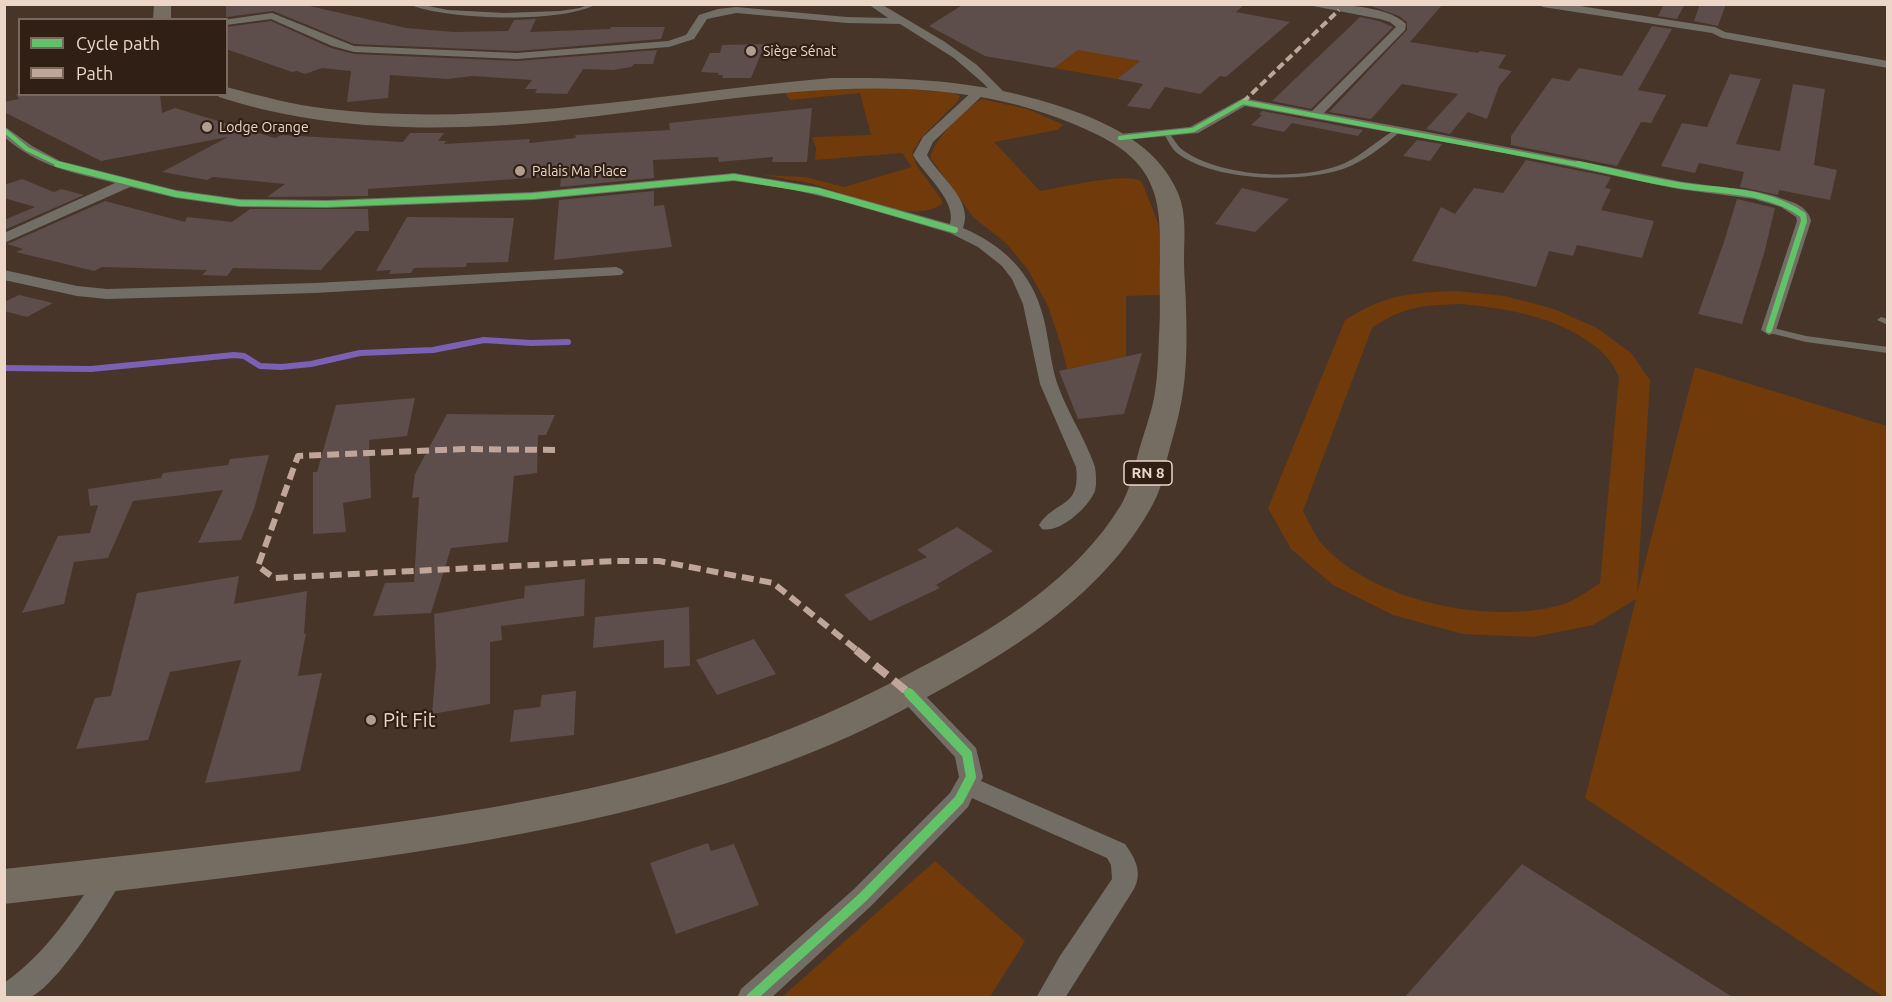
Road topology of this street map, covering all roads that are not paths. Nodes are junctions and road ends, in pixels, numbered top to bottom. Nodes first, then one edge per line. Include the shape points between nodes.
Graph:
1 (410, 4) edge
2 (595, 4) edge
3 (1308, 4) edge
4 (1543, 4) edge
5 (878, 5) edge
6 (1342, 7) edge
7 (902, 21) junction
8 (228, 22) edge
9 (1887, 65) edge
10 (991, 93) junction
11 (228, 94) edge
12 (1315, 115) junction
13 (4, 130) edge
14 (1400, 130) junction
15 (1167, 134) junction
16 (1120, 138) junction
17 (127, 183) junction
18 (955, 230) junction
19 (4, 239) edge
20 (616, 272) dead end
21 (4, 275) edge
22 (1769, 330) joint
23 (1887, 350) edge
24 (1048, 525) dead end
25 (909, 693) junction
26 (967, 785) junction
27 (112, 874) junction
28 (4, 887) edge
29 (6, 998) edge
30 (751, 998) edge
31 (1050, 998) edge

1 - 2 lane via 445,12 494,15 569,12
3 - 6 street
4 - 9 street via 1715,30 1722,35
5 - 7 street
6 - 12 street via 1397,21 1401,28
7 - 8 street via 736,10 704,17 690,37 669,44 507,56 354,49 272,16
7 - 10 street via 976,68
10 - 11 main road, RN 8 via 900,83 837,83 557,115 439,121 304,112
10 - 16 main road, RN 8 via 1060,112
10 - 18 street via 928,140 920,155 957,208 959,224
12 - 14 street
12 - 15 street via 1243,102 1193,130
13 - 17 street via 40,158
14 - 15 lane via 1369,154 1340,168 1280,177 1192,158 1179,151
14 - 22 street via 1678,185 1755,195 1785,204 1803,215 1804,222
15 - 16 street
16 - 25 main road, RN 8 via 1149,166 1171,206 1174,318 1169,396 1142,496 1109,548 1066,589 999,640
17 - 18 street via 207,199 310,204 533,196 743,178 806,187
17 - 19 street
18 - 24 street via 990,247 1020,279 1034,311 1049,384 1082,458 1087,478 1085,491
20 - 21 street via 108,294
22 - 23 lane
25 - 26 street via 967,754 971,777
25 - 27 main road, RN 8 via 799,743 618,799 406,838
26 - 30 street via 959,800 862,898
26 - 31 street via 1116,850 1124,863 1125,881
27 - 28 main road, RN 8
27 - 29 street via 80,924 38,975

